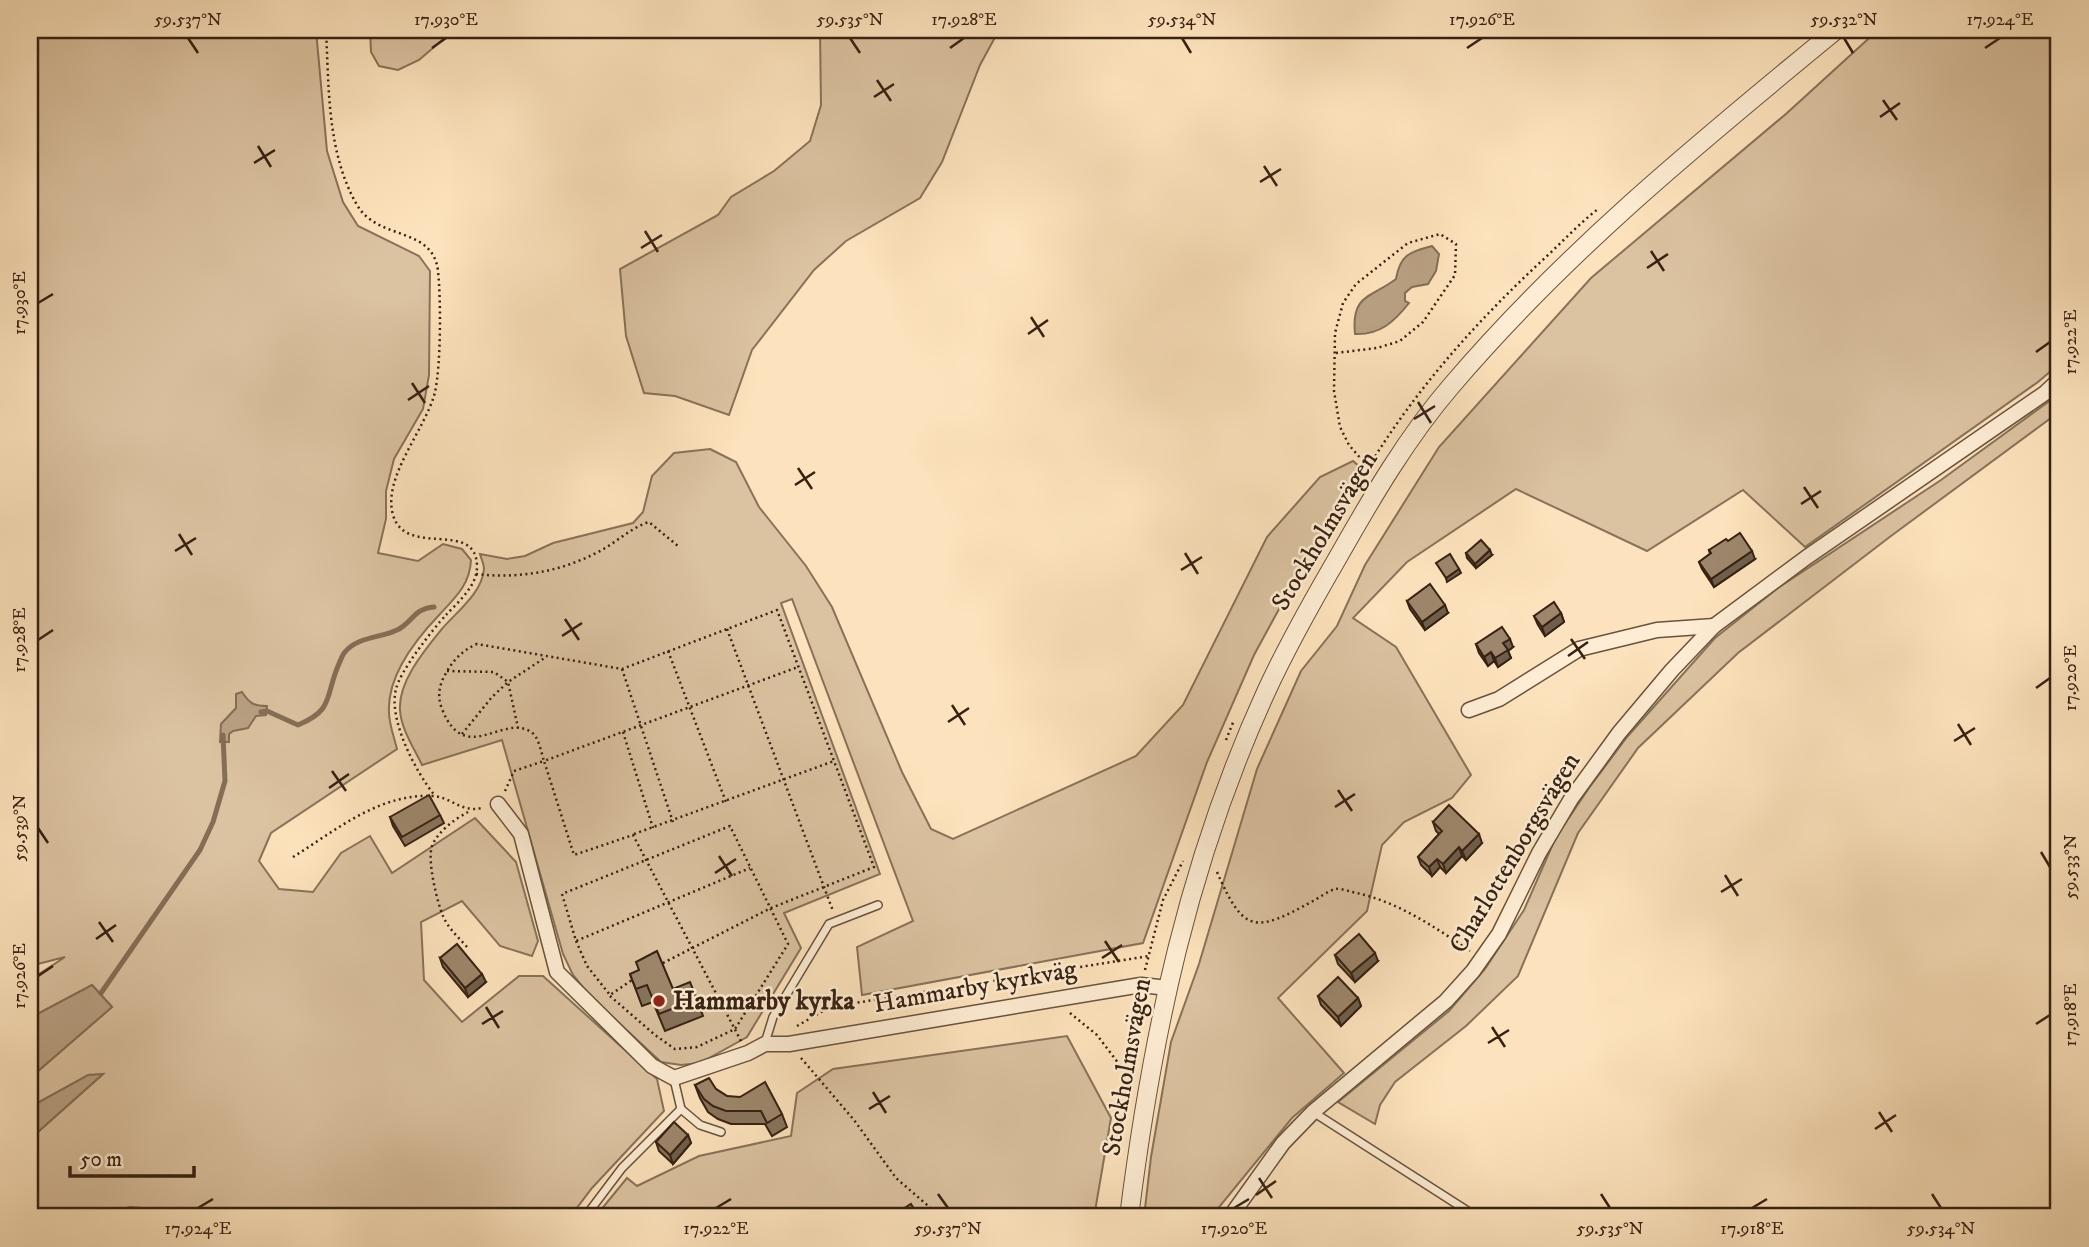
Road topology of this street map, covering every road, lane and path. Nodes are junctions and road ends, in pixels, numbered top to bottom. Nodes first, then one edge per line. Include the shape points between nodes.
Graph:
1 (326, 30) edge
2 (1836, 30) edge
3 (1602, 206) dead end
4 (1336, 353) junction
5 (2059, 380) edge
6 (1368, 467) junction
7 (1384, 481) junction
8 (1349, 501) dead end
9 (678, 546) dead end
10 (477, 574) junction
11 (1714, 626) junction
12 (727, 629) junction
13 (668, 651) junction
14 (546, 657) junction
15 (800, 667) junction
16 (622, 669) junction
17 (447, 671) junction
18 (508, 682) junction
19 (748, 686) junction
20 (690, 706) junction
21 (1469, 710) dead end
22 (1234, 719) dead end
23 (642, 725) junction
24 (519, 728) junction
25 (623, 732) junction
26 (462, 734) junction
27 (1225, 742) dead end
28 (544, 761) junction
29 (834, 761) junction
30 (783, 780) junction
31 (435, 796) junction
32 (726, 802) junction
33 (498, 804) junction
34 (470, 811) junction
35 (673, 822) junction
36 (653, 828) junction
37 (633, 835) junction
38 (1186, 855) dead end
39 (293, 857) dead end
40 (646, 859) junction
41 (1215, 867) dead end
42 (750, 869) junction
43 (824, 887) junction
44 (670, 903) junction
45 (878, 905) dead end
46 (771, 908) junction
47 (837, 921) junction
48 (576, 941) junction
49 (467, 947) dead end
50 (694, 948) junction
51 (1149, 956) junction
52 (1482, 959) junction
53 (651, 969) edge
54 (639, 974) edge
55 (1141, 985) junction
56 (1168, 988) junction
57 (610, 995) junction
58 (1052, 999) junction
59 (797, 1026) dead end
60 (735, 1029) junction
61 (765, 1044) junction
62 (789, 1044) junction
63 (748, 1053) junction
64 (674, 1078) junction
65 (1131, 1080) dead end
66 (681, 1109) junction
67 (1312, 1112) junction
68 (721, 1132) dead end
69 (934, 1211) dead end
70 (585, 1217) edge
71 (1129, 1217) edge
72 (1230, 1217) edge
73 (1477, 1217) edge

1 - 10 path via 335,151 348,186 373,224 429,247 438,268 435,391 400,463 393,516 402,530 420,539 456,540 470,547
2 - 7 street, Stockholmsvägen via 1603,227 1529,298 1449,388
3 - 6 path via 1506,293 1432,376
4 - 4 path via 1335,333 1343,303 1356,284 1408,243 1440,234 1456,244 1455,275 1423,322 1400,341
4 - 6 path via 1334,391 1340,427
5 - 11 street, Charlottenborgsvägen
6 - 7 path
6 - 8 path
7 - 56 street, Stockholmsvägen via 1265,694 1201,862
9 - 10 path via 649,523 597,553 541,573
10 - 31 path via 396,688 401,734
11 - 21 street via 1657,630 1579,649 1499,699
11 - 52 street, Charlottenborgsvägen via 1619,733 1571,799
12 - 13 path
12 - 15 path via 777,610
12 - 19 path
13 - 16 path
13 - 20 path
14 - 16 path
14 - 17 path via 477,644 463,650
14 - 18 path
15 - 19 path
15 - 29 path
16 - 23 path
17 - 18 path via 494,671
17 - 26 path via 438,699 446,718
18 - 24 path
18 - 26 path
19 - 20 path
19 - 30 path
20 - 23 path
20 - 32 path
22 - 27 path
23 - 25 path
23 - 35 path
24 - 26 path via 476,738
24 - 28 path via 532,732
25 - 28 path
25 - 36 path
28 - 33 path via 514,771
28 - 37 path via 574,855
29 - 30 path
29 - 43 path via 873,867
30 - 32 path
30 - 43 path
31 - 34 path
31 - 39 path via 378,804
32 - 35 path
33 - 34 path
33 - 64 street via 521,834 557,972 652,1066
34 - 49 path via 438,835 431,848 443,916
35 - 36 path
36 - 37 path
37 - 40 path
38 - 51 path via 1164,901
40 - 42 path via 730,826
40 - 44 path
40 - 48 path via 562,894
41 - 52 path via 1242,918 1258,923 1274,920 1336,889 1369,895 1407,913
42 - 44 path
42 - 46 path
43 - 46 path
43 - 47 path
44 - 48 path
44 - 50 path
45 - 47 lane
46 - 50 path
46 - 60 path via 788,944
47 - 61 lane via 829,924 773,1017
48 - 57 path via 587,966
50 - 53 path
50 - 60 path
51 - 55 path
51 - 59 path via 830,1007
52 - 67 street, Charlottenborgsvägen via 1446,1001
54 - 57 path
55 - 56 street, Hammarby kyrkväg
55 - 58 street, Hammarby kyrkväg
56 - 71 street, Stockholmsvägen via 1143,1110
57 - 60 path via 674,1049 697,1047
58 - 62 street, Hammarby kyrkväg
58 - 65 path via 1097,1035
60 - 63 path
61 - 62 street, Hammarby kyrkväg
61 - 63 street, Hammarby kyrkväg
62 - 69 path via 896,1178
63 - 64 street, Hammarby kyrkväg
64 - 66 lane
66 - 68 lane via 700,1125
66 - 70 lane via 622,1168
67 - 72 street, Charlottenborgsvägen via 1283,1143
67 - 73 lane

